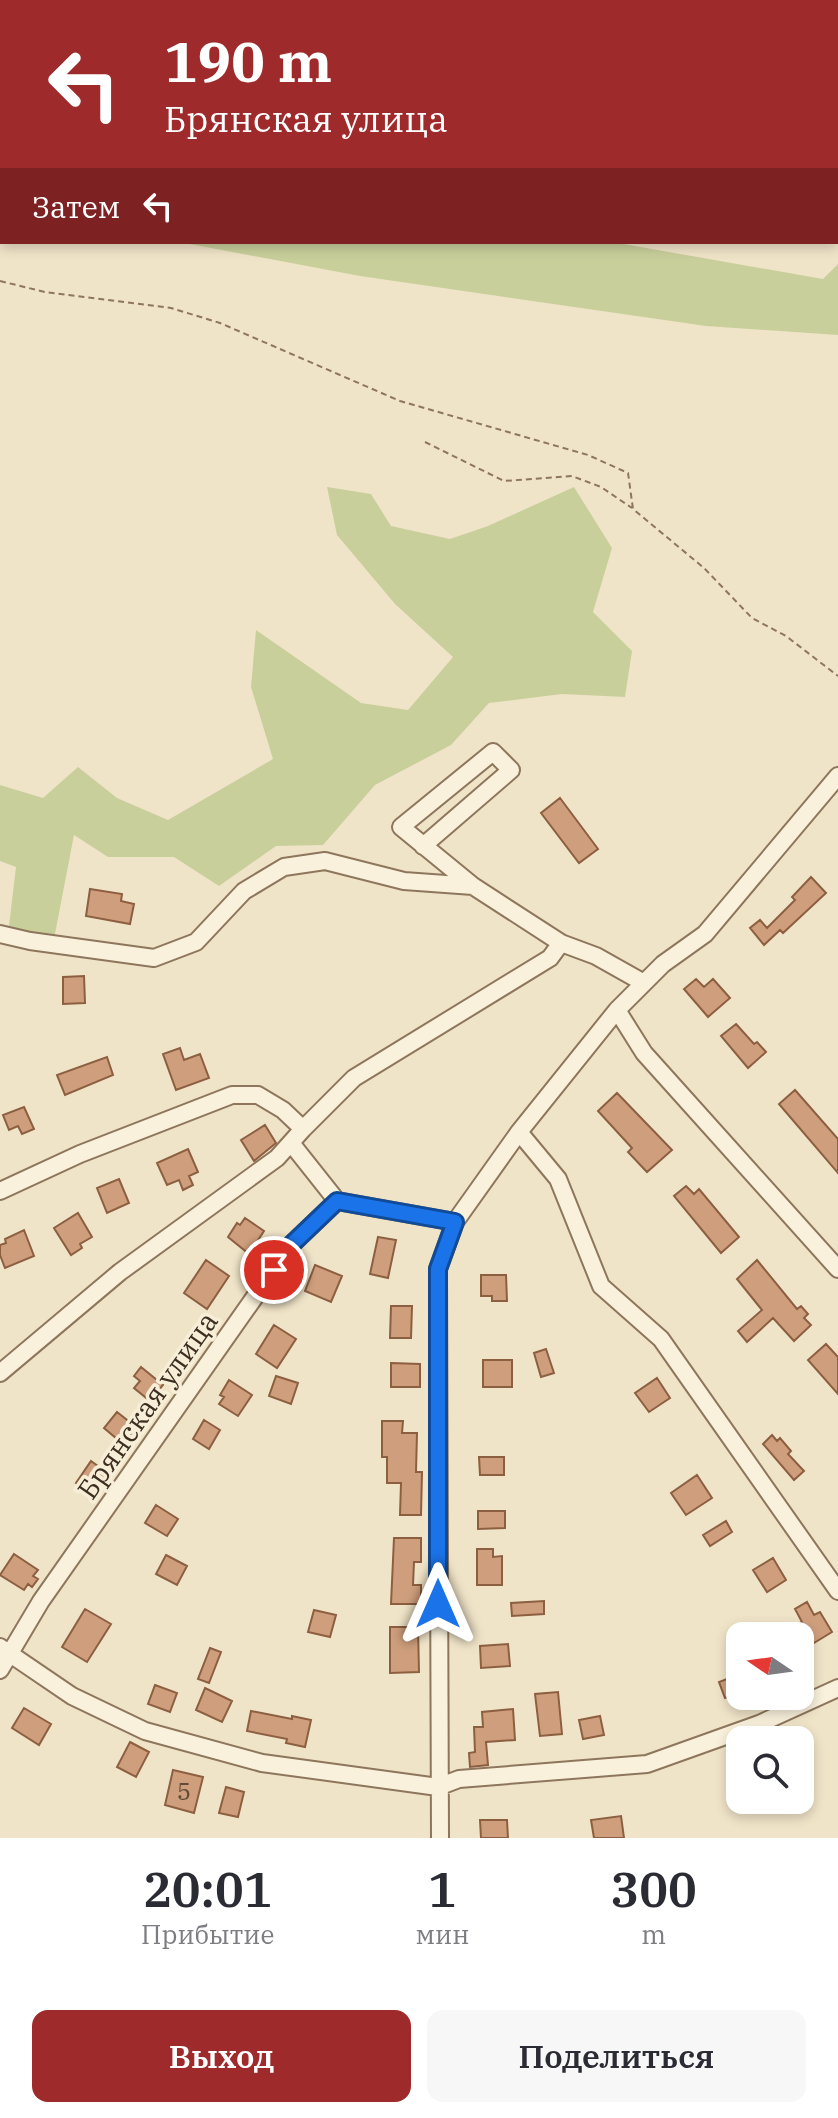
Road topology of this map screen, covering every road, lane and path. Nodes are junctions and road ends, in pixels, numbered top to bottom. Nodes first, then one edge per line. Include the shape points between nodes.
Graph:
1 (0, 281) edge
2 (425, 442) dead end
3 (633, 509) junction
4 (838, 676) edge
5 (838, 776) edge
6 (423, 846) junction
7 (473, 886) junction
8 (0, 934) edge
9 (561, 943) junction
10 (644, 983) junction
11 (617, 1010) junction
12 (303, 1129) junction
13 (519, 1132) junction
14 (291, 1143) junction
15 (0, 1191) edge
16 (337, 1201) junction
17 (455, 1222) junction
18 (838, 1269) edge
19 (0, 1373) edge
20 (837, 1589) edge
21 (5, 1651) edge
22 (0, 1670) edge
23 (838, 1688) edge
24 (438, 1787) junction
25 (440, 1838) edge

1 - 3 path via 171,308 220,323 400,401 588,455 628,473
2 - 3 path via 504,481 572,476 601,487
3 - 4 path via 704,568 752,618 786,636
5 - 10 street via 705,934
6 - 6 street via 511,770 493,752 401,827
6 - 7 street
7 - 8 street via 404,881 325,861 284,867 244,891 196,942 154,958
7 - 9 street
9 - 10 street
9 - 12 street via 550,958 354,1078
10 - 11 street
11 - 13 street
11 - 18 street via 644,1053
12 - 14 street
12 - 15 street via 258,1095 232,1095
13 - 17 street
13 - 20 street via 558,1179 601,1286 661,1339
14 - 16 street
14 - 19 street via 120,1272
16 - 17 street
16 - 21 street, Брянская улица via 292,1244
17 - 24 street via 438,1269
21 - 22 street, Брянская улица
21 - 24 street via 72,1696 145,1731 262,1763
23 - 24 street via 759,1724 647,1764 459,1779
24 - 25 street

